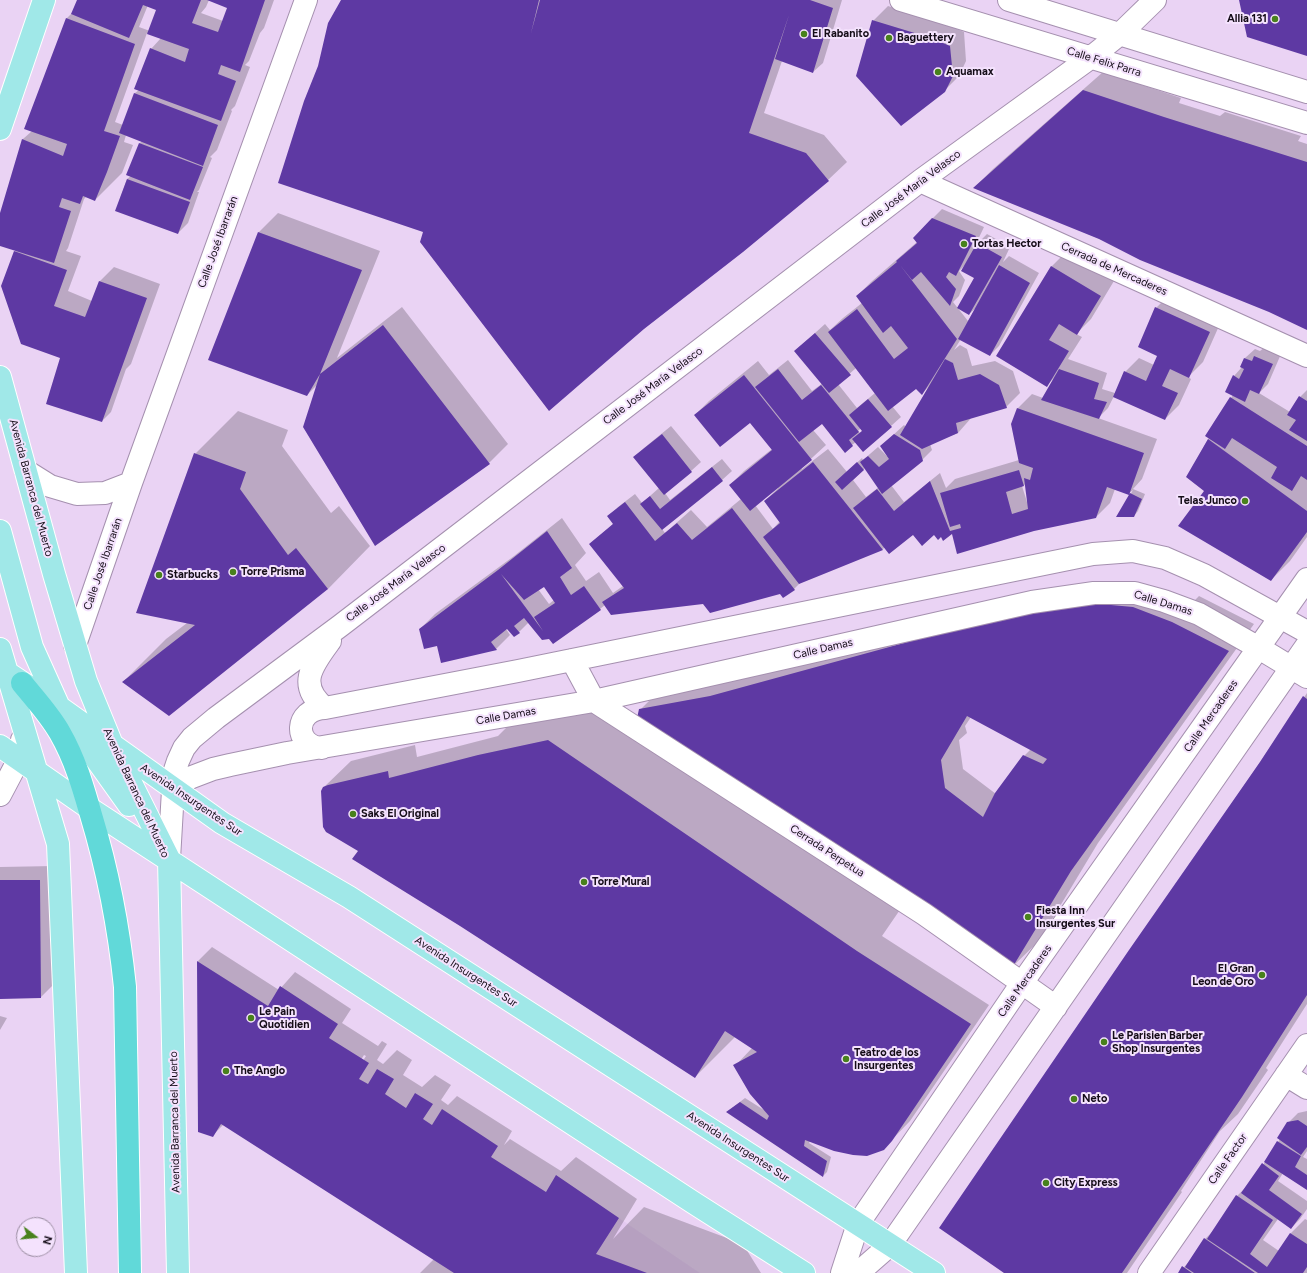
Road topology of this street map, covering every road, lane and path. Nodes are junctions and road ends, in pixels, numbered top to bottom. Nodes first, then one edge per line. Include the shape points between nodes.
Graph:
1 (44, 0) edge
2 (306, 0) edge
3 (901, 0) edge
4 (1009, 0) edge
5 (1155, 0) edge
6 (1120, 34) junction
7 (1090, 58) junction
8 (1307, 92) edge
9 (1307, 124) edge
10 (0, 129) edge
11 (920, 181) junction
12 (1307, 356) edge
13 (0, 377) edge
14 (26, 471) junction
15 (131, 483) junction
16 (0, 531) edge
17 (1307, 580) edge
18 (1281, 616) junction
19 (340, 626) junction
20 (1307, 632) edge
21 (75, 645) junction
22 (1307, 645) edge
23 (1259, 648) junction
24 (0, 649) edge
25 (572, 660) junction
26 (1299, 672) edge
27 (9, 674) edge
28 (594, 701) junction
29 (59, 707) junction
30 (325, 708) junction
31 (20, 717) junction
32 (0, 746) edge
33 (113, 747) junction
34 (322, 748) junction
35 (19, 759) junction
36 (37, 771) junction
37 (0, 772) edge
38 (172, 787) junction
39 (0, 795) edge
40 (89, 808) junction
41 (169, 859) junction
42 (1022, 983) junction
43 (1056, 1007) junction
44 (1307, 1045) edge
45 (1286, 1075) junction
46 (1307, 1088) edge
47 (858, 1224) junction
48 (890, 1245) junction
49 (76, 1273) edge
50 (130, 1273) edge
51 (178, 1273) edge
52 (804, 1273) edge
53 (842, 1273) edge
54 (858, 1273) edge
55 (934, 1273) edge
56 (1149, 1273) edge

1 - 10 main road
2 - 15 street, Calle José Ibarrarán
3 - 7 street, Calle Felix Parra
4 - 6 street
5 - 6 street, Calle José María Velasco
6 - 7 street, Calle José María Velasco
6 - 8 street
7 - 9 street, Calle Felix Parra
7 - 11 street, Calle José María Velasco
11 - 12 street, Cerrada de Mercaderes
11 - 19 street, Calle José María Velasco
13 - 14 main road, Avenida Barranca del Muerto
14 - 15 street via 50,486 77,494 105,493
14 - 21 main road, Avenida Barranca del Muerto
15 - 21 street, Calle José Ibarrarán
16 - 29 main road via 32,647
17 - 18 street, Calle Mercaderes
18 - 20 street
18 - 23 street, Calle Mercaderes
18 - 25 street via 1204,575 1165,558 1133,551 1093,554
19 - 30 street via 310,672 311,692
19 - 38 street, Calle José María Velasco via 192,738 178,761
21 - 33 main road, Avenida Barranca del Muerto via 86,681
22 - 26 street
23 - 26 street, Calle Damas
23 - 28 street, Calle Damas via 1199,614 1164,601 1135,593 1094,593 1032,602
23 - 42 street, Calle Mercaderes
24 - 27 main road
25 - 28 street
25 - 30 street
26 - 43 street
27 - 29 main road, Avenida Insurgentes Sur
27 - 31 main road
27 - 40 highway via 42,706 60,732 74,762
28 - 34 street, Calle Damas
28 - 42 street, Cerrada Perpetua via 924,914
29 - 33 main road, Avenida Insurgentes Sur
29 - 41 main road
30 - 34 street via 310,711 301,724 304,738 309,744 315,748
31 - 35 street via 23,730
31 - 36 main road
32 - 35 main road
33 - 38 main road, Avenida Insurgentes Sur
33 - 41 main road, Avenida Barranca del Muerto
34 - 38 street, Calle Damas via 213,769 192,776
35 - 36 main road
35 - 37 street
35 - 39 street
36 - 40 main road
36 - 49 main road via 58,844
38 - 41 street
38 - 47 main road, Avenida Insurgentes Sur via 222,823 350,897
40 - 41 main road
40 - 50 highway via 114,907 125,987
41 - 51 main road, Avenida Barranca del Muerto
41 - 52 main road
42 - 43 street, Cerrada Perpetua
42 - 47 street, Calle Mercaderes
43 - 48 street
44 - 45 street, Calle Factor
45 - 46 street
45 - 56 street, Calle Factor
47 - 48 main road, Avenida Insurgentes Sur
47 - 53 street, Calle Mercaderes
48 - 54 street
48 - 55 main road, Avenida Insurgentes Sur

